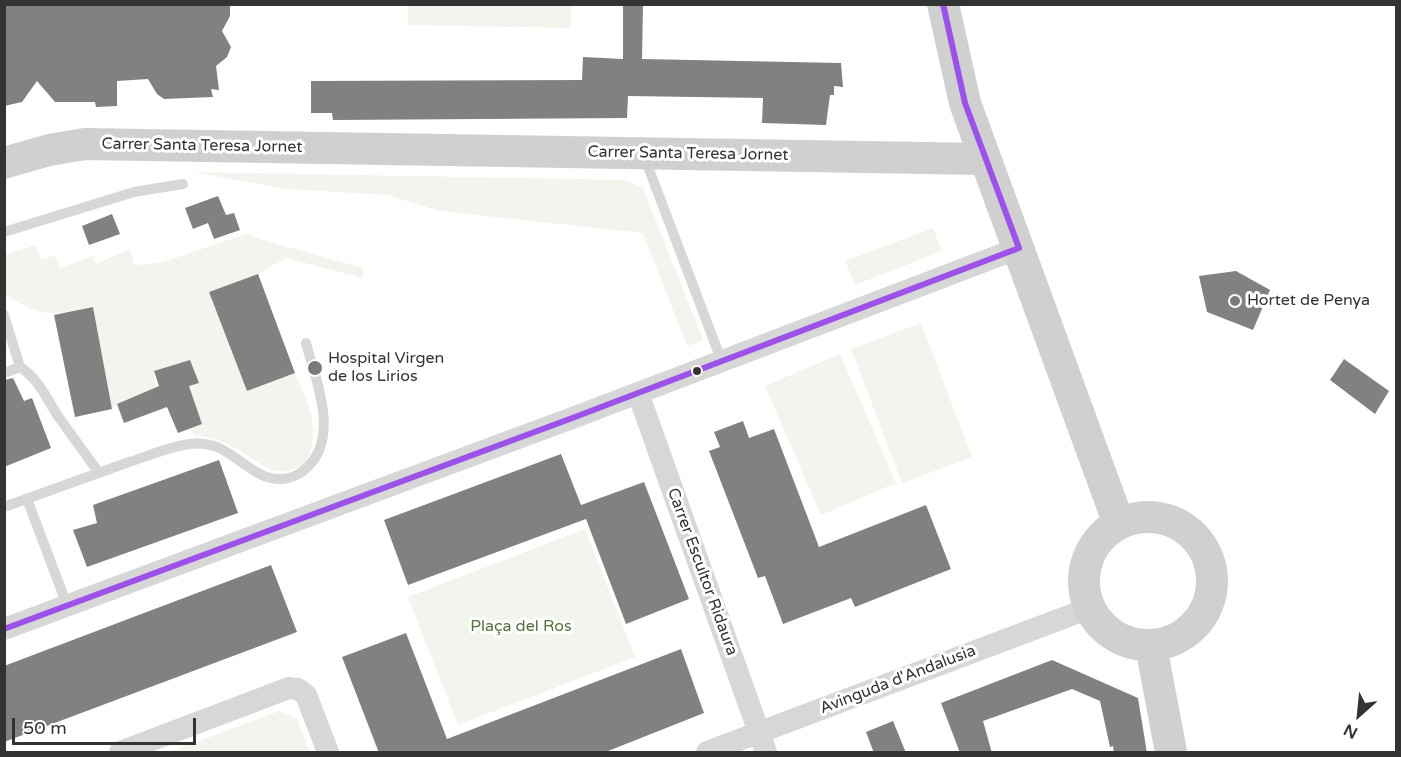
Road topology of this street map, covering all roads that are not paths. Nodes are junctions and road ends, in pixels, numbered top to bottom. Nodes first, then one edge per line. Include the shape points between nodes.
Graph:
1 (943, 4) edge
2 (643, 153) junction
3 (984, 159) junction
4 (4, 163) edge
5 (183, 184) dead end
6 (4, 232) edge
7 (1019, 248) junction
8 (4, 315) edge
9 (306, 343) dead end
10 (722, 362) junction
11 (20, 367) junction
12 (4, 373) edge
13 (638, 393) junction
14 (99, 473) junction
15 (27, 499) junction
16 (4, 507) edge
17 (1119, 524) junction
18 (67, 604) junction
19 (1090, 608) junction
20 (4, 629) edge
21 (1151, 646) junction
22 (762, 742) edge
23 (120, 753) edge
24 (328, 753) edge
25 (707, 753) edge
26 (1171, 753) edge

1 - 3 street via 962,93
2 - 3 street, Carrer Santa Teresa Jornet
2 - 4 street, Carrer Santa Teresa Jornet via 85,144
2 - 10 lane
3 - 7 street
5 - 6 lane via 134,192
7 - 10 street
7 - 17 street
8 - 11 lane
9 - 14 lane via 325,423 318,453 297,476 274,479 262,475 234,454 205,444 190,444
10 - 13 street
11 - 12 lane
11 - 14 lane via 44,389 60,419
13 - 18 street
13 - 22 street, Carrer Escultor Ridaura
14 - 15 lane
15 - 16 lane
15 - 18 lane
17 - 19 street via 1106,533 1088,560 1085,592
17 - 21 street via 1149,517 1178,525 1201,545 1212,573 1209,602 1194,627 1169,642
18 - 20 street
19 - 21 street via 1116,636
19 - 22 street, Avinguda d'Andalusia
21 - 26 street
22 - 25 street, Avinguda d'Andalusia
23 - 24 street via 289,688 306,695

